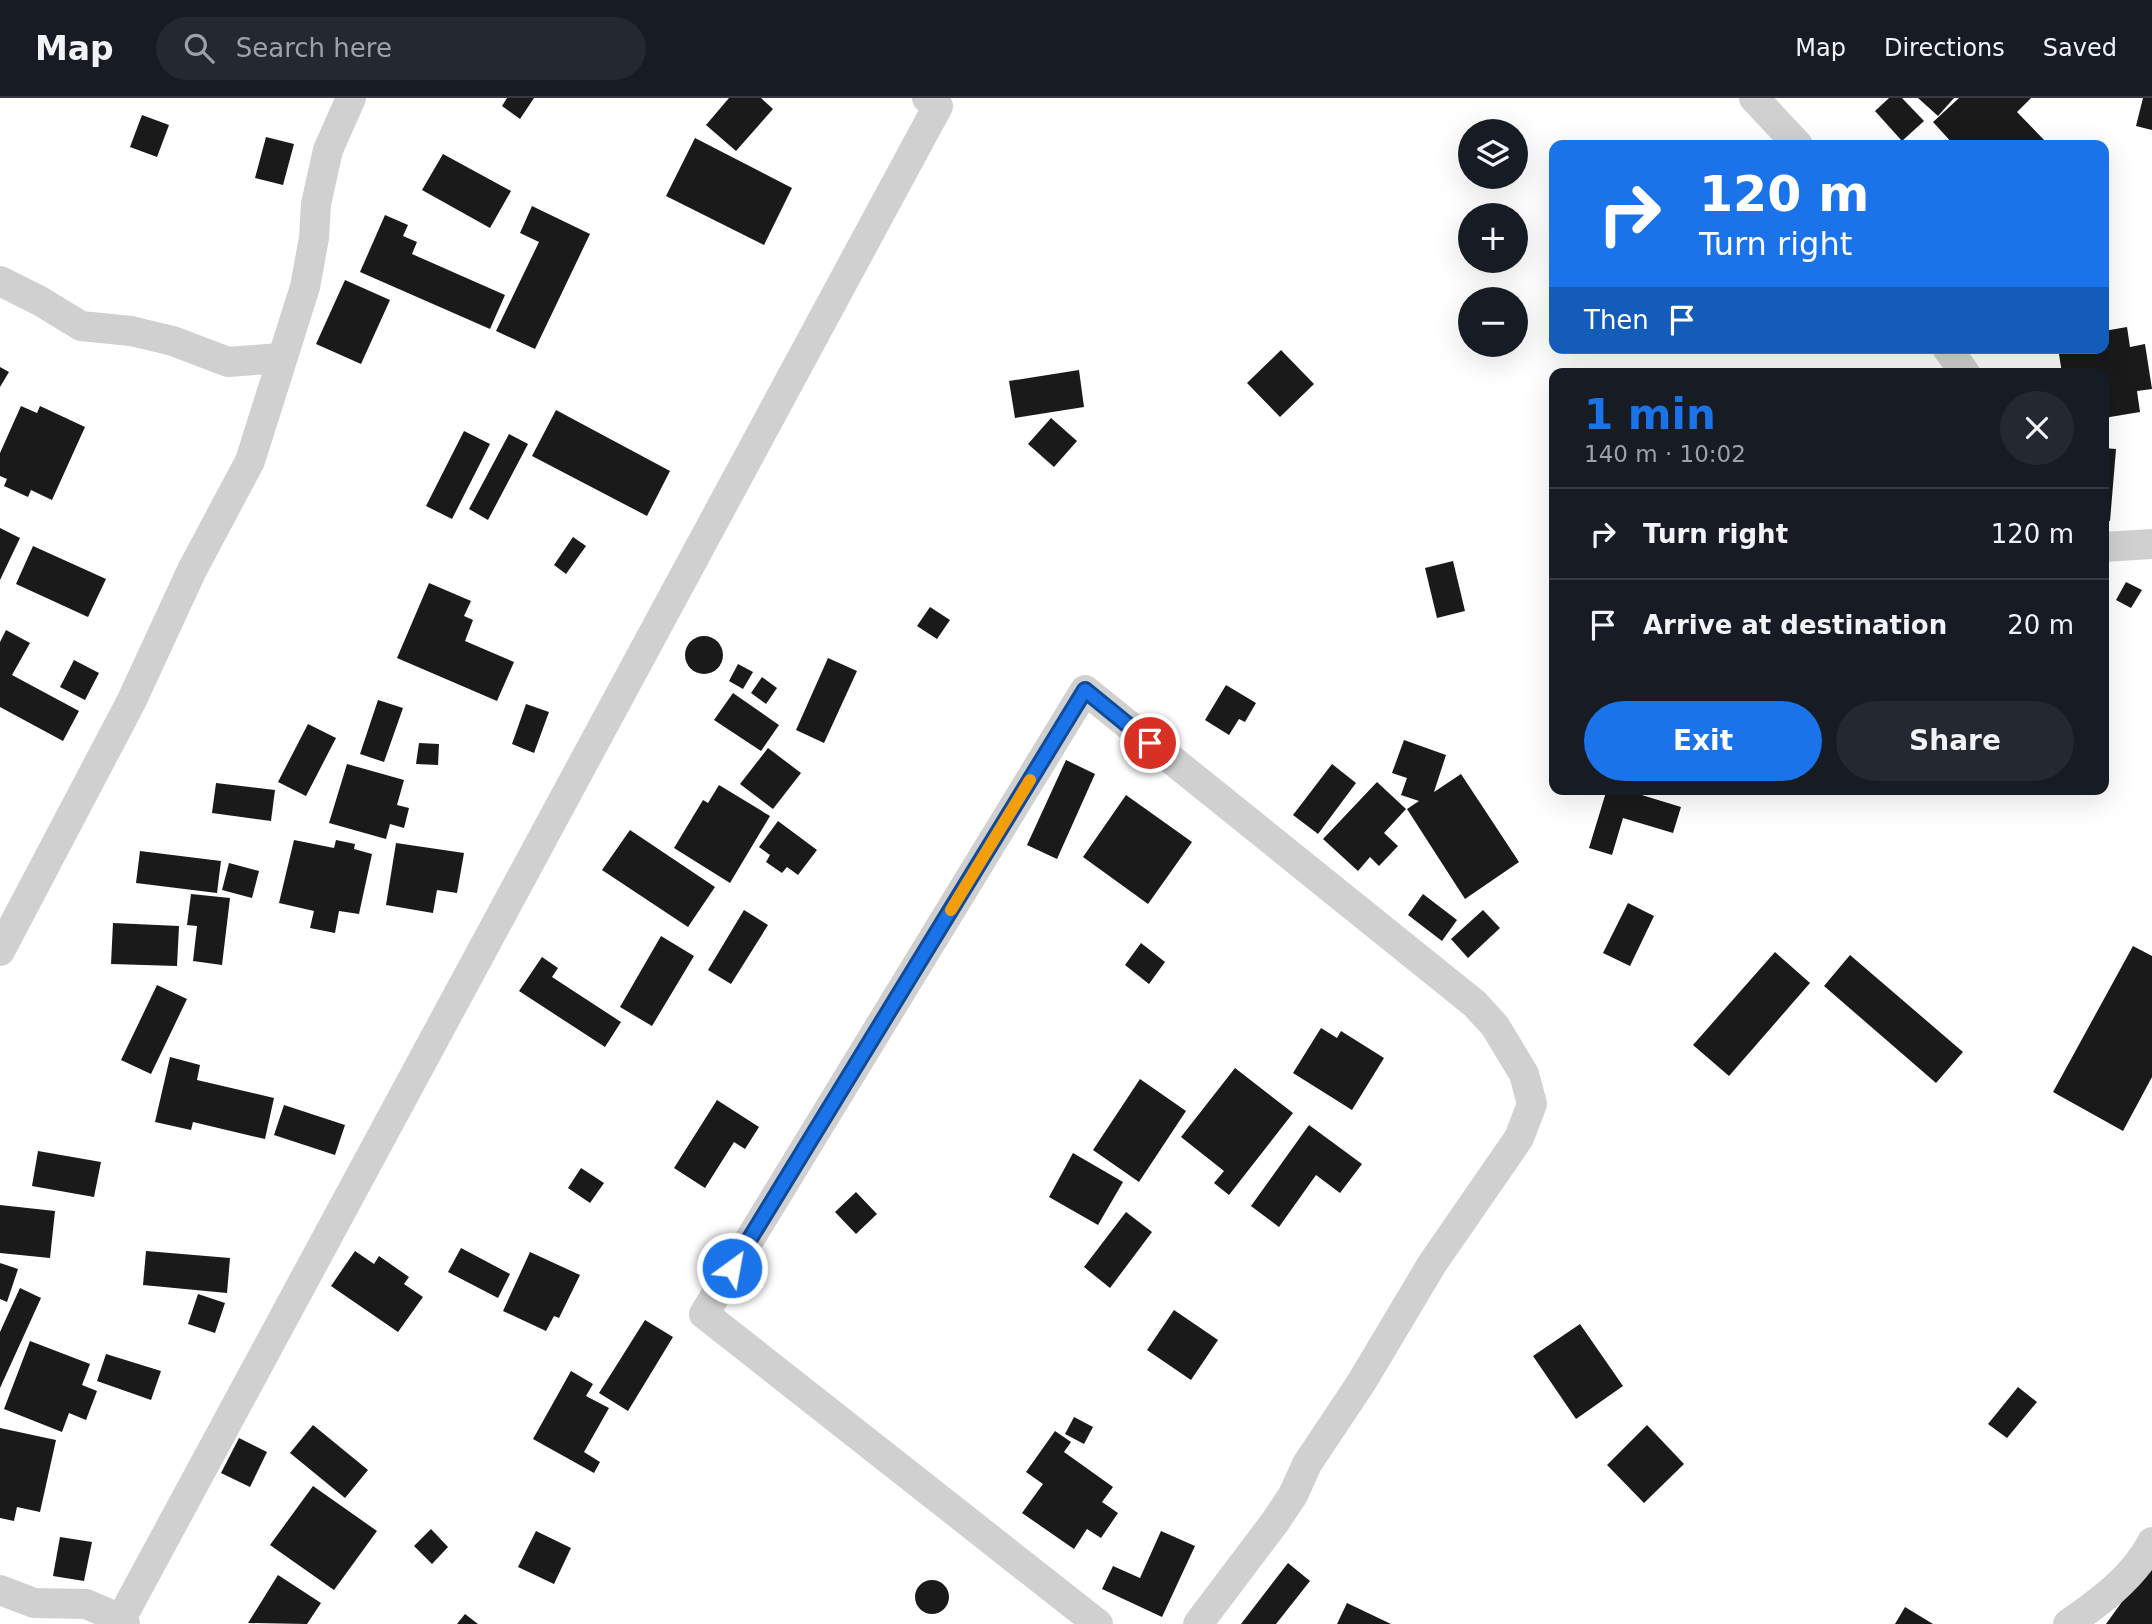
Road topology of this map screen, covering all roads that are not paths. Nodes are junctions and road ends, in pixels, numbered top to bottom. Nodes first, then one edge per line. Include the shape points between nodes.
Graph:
1 (351, 98) edge
2 (927, 98) edge
3 (1754, 98) edge
4 (1793, 140) edge
5 (0, 281) edge
6 (281, 358) junction
7 (2152, 544) edge
8 (2109, 547) edge
9 (0, 951) edge
10 (2152, 1542) edge
11 (0, 1590) edge
12 (123, 1621) edge
13 (1098, 1624) edge
14 (1198, 1624) edge
15 (2068, 1624) edge

1 - 6 street via 328,150 305,287
2 - 12 street via 938,106
3 - 4 street
5 - 6 street via 81,326 173,341 228,362
6 - 9 street via 250,461 191,570 131,702
7 - 8 street
10 - 15 street via 2103,1600
11 - 12 street via 34,1603 86,1604
13 - 14 street via 704,1314 1085,690 1475,1004 1511,1049 1532,1104 1519,1138 1432,1264 1307,1464 1293,1495

